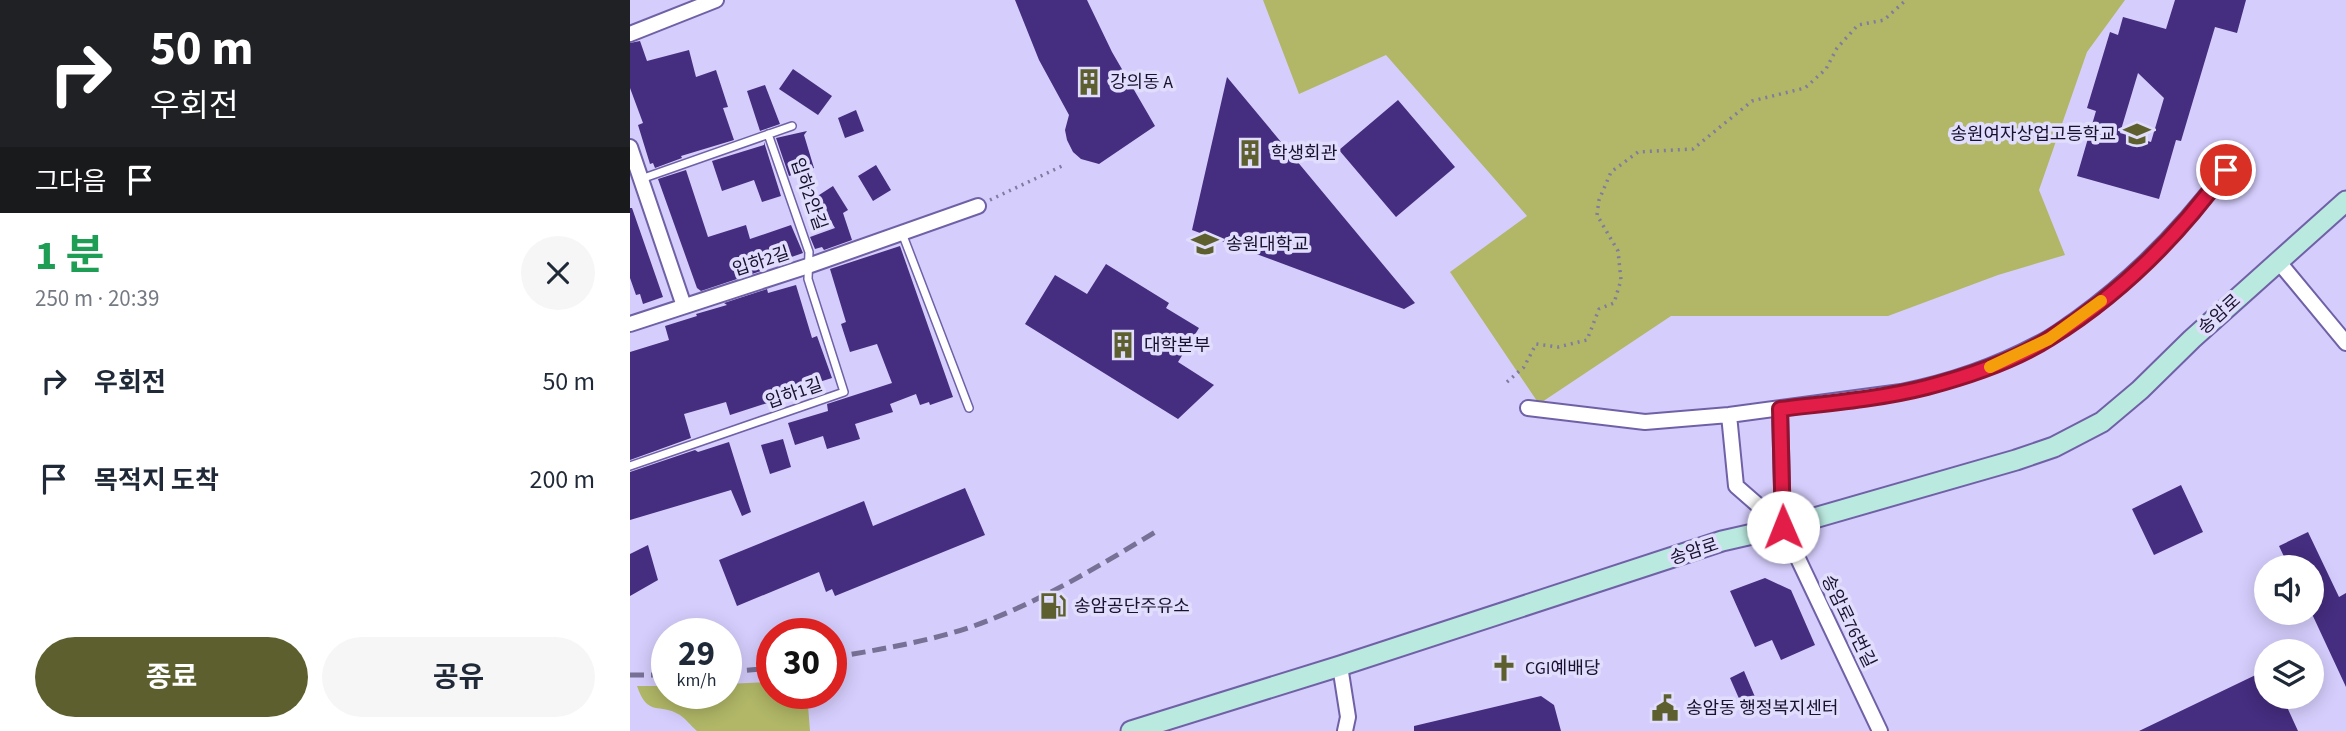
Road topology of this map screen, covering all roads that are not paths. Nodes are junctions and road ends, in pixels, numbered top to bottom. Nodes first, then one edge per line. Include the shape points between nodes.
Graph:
1 (716, 0) edge
2 (630, 34) edge
3 (792, 126) dead end
4 (768, 134) junction
5 (630, 147) edge
6 (2226, 170) dead end
7 (641, 179) junction
8 (2346, 201) edge
9 (978, 206) road end
10 (902, 233) junction
11 (2278, 261) junction
12 (808, 266) junction
13 (684, 306) junction
14 (630, 324) edge
15 (2346, 343) edge
16 (969, 408) dead end
17 (1528, 408) dead end
18 (1780, 409) junction
19 (1729, 415) junction
20 (630, 466) edge
21 (1783, 527) junction
22 (1340, 666) junction
23 (1876, 729) edge
24 (1131, 731) edge
25 (1345, 731) edge

1 - 2 street
3 - 4 lane
4 - 7 lane
4 - 12 lane, 입하2안길 via 809,252
5 - 7 street
6 - 18 street via 2190,217 2118,287 2049,339 1990,367 1927,387
7 - 13 street
8 - 11 main road, 송암로
9 - 10 street, 입하2길
10 - 12 street, 입하2길
10 - 16 lane
11 - 15 street
11 - 21 main road, 송암로 via 2102,422 2016,460
12 - 13 street, 입하2길
12 - 20 lane, 입하1길 via 808,279 844,392
13 - 14 street, 입하2길
17 - 19 street via 1645,422
18 - 19 street
18 - 21 street
19 - 21 street via 1736,485
21 - 22 main road, 송암로 via 1722,541
21 - 23 street, 송암로76번길
22 - 24 main road, 송암로
22 - 25 street via 1348,717

